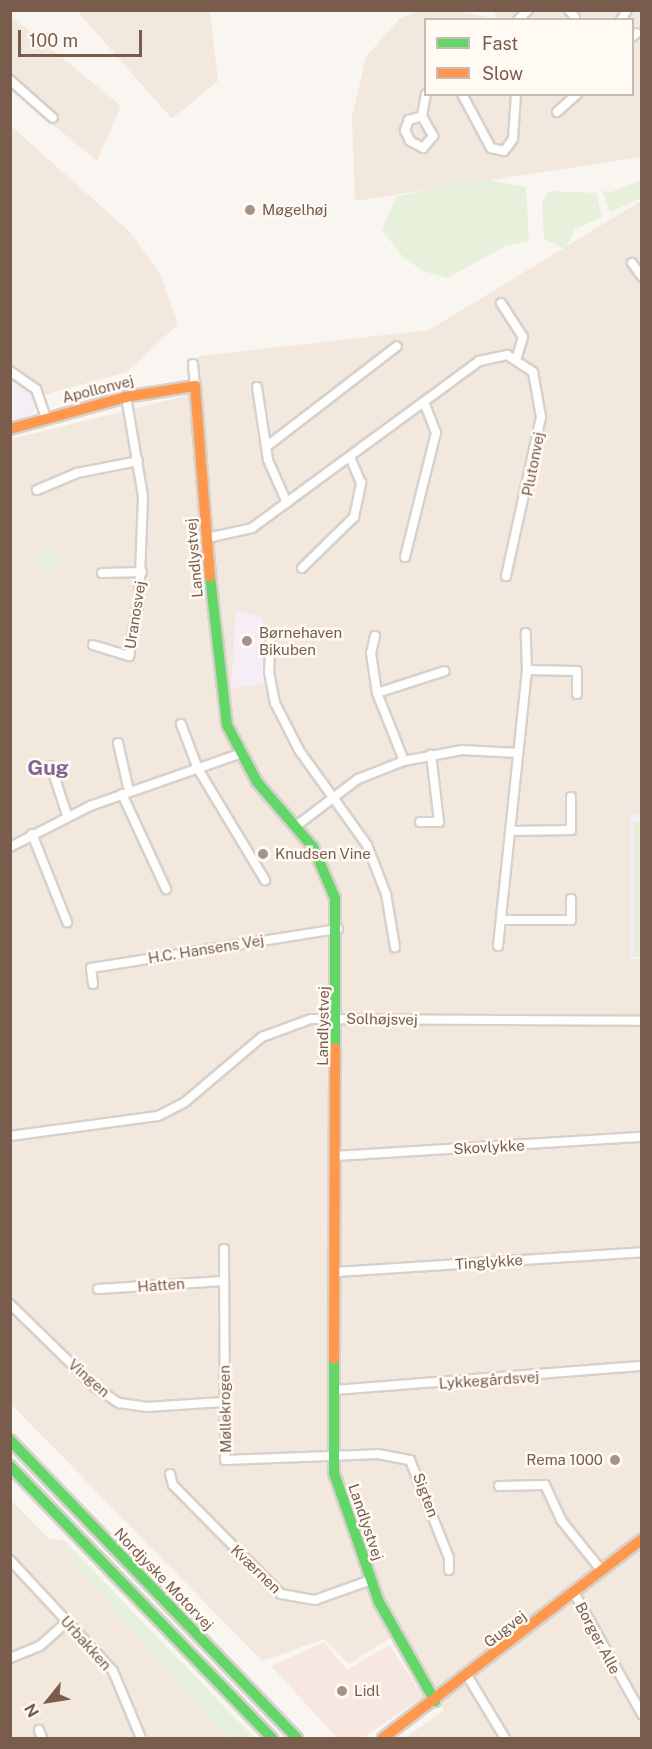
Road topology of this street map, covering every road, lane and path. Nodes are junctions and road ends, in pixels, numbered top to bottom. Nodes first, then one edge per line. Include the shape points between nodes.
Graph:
1 (569, 10) edge
2 (575, 17) dead end
3 (10, 80) edge
4 (426, 96) edge
5 (463, 96) edge
6 (516, 96) edge
7 (575, 96) edge
8 (557, 112) dead end
9 (422, 116) dead end
10 (53, 118) dead end
11 (632, 263) dead end
12 (642, 277) edge
13 (501, 303) dead end
14 (398, 346) dead end
15 (517, 357) junction
16 (193, 364) dead end
17 (10, 371) edge
18 (195, 386) junction
19 (257, 387) dead end
20 (126, 397) junction
21 (424, 402) junction
22 (46, 418) junction
23 (10, 429) edge
24 (266, 447) junction
25 (350, 457) junction
26 (138, 460) junction
27 (37, 490) dead end
28 (287, 503) junction
29 (207, 538) junction
30 (405, 556) dead end
31 (302, 568) dead end
32 (142, 572) junction
33 (102, 573) dead end
34 (506, 576) dead end
35 (526, 633) dead end
36 (271, 634) dead end
37 (375, 636) dead end
38 (93, 645) dead end
39 (527, 670) junction
40 (445, 671) dead end
41 (377, 693) junction
42 (577, 694) dead end
43 (182, 724) dead end
44 (118, 743) dead end
45 (518, 753) junction
46 (239, 754) junction
47 (431, 754) junction
48 (404, 761) junction
49 (51, 766) dead end
50 (198, 769) junction
51 (125, 793) junction
52 (332, 795) junction
53 (571, 797) dead end
54 (67, 815) junction
55 (420, 822) dead end
56 (296, 826) junction
57 (511, 831) junction
58 (32, 834) junction
59 (10, 847) edge
60 (265, 880) dead end
61 (166, 889) dead end
62 (572, 899) dead end
63 (502, 920) junction
64 (67, 922) dead end
65 (338, 929) junction
66 (498, 946) dead end
67 (395, 947) dead end
68 (93, 984) dead end
69 (338, 1018) junction
70 (642, 1021) edge
71 (10, 1136) edge
72 (642, 1137) edge
73 (336, 1156) junction
74 (224, 1249) dead end
75 (642, 1252) edge
76 (336, 1272) junction
77 (224, 1281) junction
78 (98, 1289) dead end
79 (10, 1304) edge
80 (642, 1366) edge
81 (335, 1390) junction
82 (223, 1402) junction
83 (10, 1440) edge
84 (334, 1455) junction
85 (10, 1466) edge
86 (170, 1474) dead end
87 (499, 1486) dead end
88 (642, 1539) edge
89 (10, 1560) edge
90 (449, 1570) dead end
91 (602, 1571) junction
92 (371, 1580) junction
93 (574, 1593) junction
94 (67, 1622) junction
95 (10, 1658) edge
96 (468, 1677) junction
97 (435, 1701) junction
98 (642, 1714) edge
99 (39, 1730) dead end
100 (42, 1738) edge
101 (141, 1738) edge
102 (272, 1738) edge
103 (297, 1738) edge
104 (383, 1738) edge
105 (505, 1738) edge

1 - 2 street
3 - 10 street
4 - 9 street
5 - 6 street via 491,148 504,151 513,139
7 - 8 street
11 - 12 street
13 - 15 street via 523,337
14 - 24 street
15 - 21 street via 498,355 479,361
15 - 34 street, Plutonvej via 537,381 541,417
16 - 18 street, Landlystvej
17 - 22 street via 36,389
18 - 20 main road, Apollonvej
18 - 29 main road, Landlystvej
19 - 24 street
20 - 22 main road, Apollonvej
20 - 26 street, Uranosvej
21 - 25 street
21 - 30 street via 436,433
22 - 23 main road, Apollonvej
24 - 28 street via 272,477
25 - 28 street
25 - 31 street via 360,483 354,517
26 - 27 street via 77,473
26 - 32 street, Uranosvej
28 - 29 street via 243,534
29 - 46 main road, Landlystvej via 220,694
32 - 33 street, Uranosvej
32 - 38 street, Uranosvej via 129,656
35 - 39 street
36 - 52 street via 269,672 275,703 299,750
37 - 41 street via 371,653
39 - 42 street via 577,671
39 - 45 street
40 - 41 street
41 - 48 street
43 - 50 street
44 - 51 street
45 - 47 street
45 - 57 street
46 - 50 street
46 - 56 main road, Landlystvej
47 - 48 street
47 - 55 street via 440,822
48 - 52 street
49 - 54 street
50 - 51 street
50 - 60 street
51 - 54 street
51 - 61 street
52 - 56 street
52 - 67 street via 379,870
53 - 57 street via 571,830
54 - 58 street
56 - 65 main road, Landlystvej via 324,868
57 - 63 street
58 - 59 street
58 - 64 street
62 - 63 street via 571,920
63 - 66 street
65 - 68 street, H.C. Hansens Vej via 91,968
65 - 69 main road, Landlystvej
69 - 70 street, Solhøjsvej
69 - 71 street, Solhøjsvej via 289,1024 262,1037 185,1102 158,1116
69 - 73 main road, Landlystvej
72 - 73 street, Skovlykke
73 - 76 main road, Landlystvej
74 - 77 street, Møllekrogen
75 - 76 street, Tinglykke
76 - 81 main road, Landlystvej
77 - 78 street, Hatten
77 - 82 street, Møllekrogen
79 - 82 street, Vingen via 95,1387 119,1403 146,1407
80 - 81 street, Lykkegårdsvej
81 - 84 main road, Landlystvej
82 - 84 street, Møllekrogen via 225,1460
83 - 103 main road, Nordjyske Motorvej
84 - 90 street, Sigten via 410,1460 449,1558
84 - 92 main road, Landlystvej via 339,1492
85 - 102 main road
86 - 92 street, Kværnen via 173,1485 281,1594 315,1600
87 - 91 street via 545,1485 561,1520
88 - 91 main road, Gugvej
89 - 94 street, Urbakken
91 - 93 main road, Gugvej
92 - 97 main road, Landlystvej via 389,1624
93 - 96 main road, Gugvej
93 - 98 street, Borger Alle
94 - 95 street via 40,1646
94 - 101 street, Urbakken via 113,1671
96 - 97 main road, Gugvej
96 - 105 street
97 - 104 main road, Gugvej
99 - 100 street

